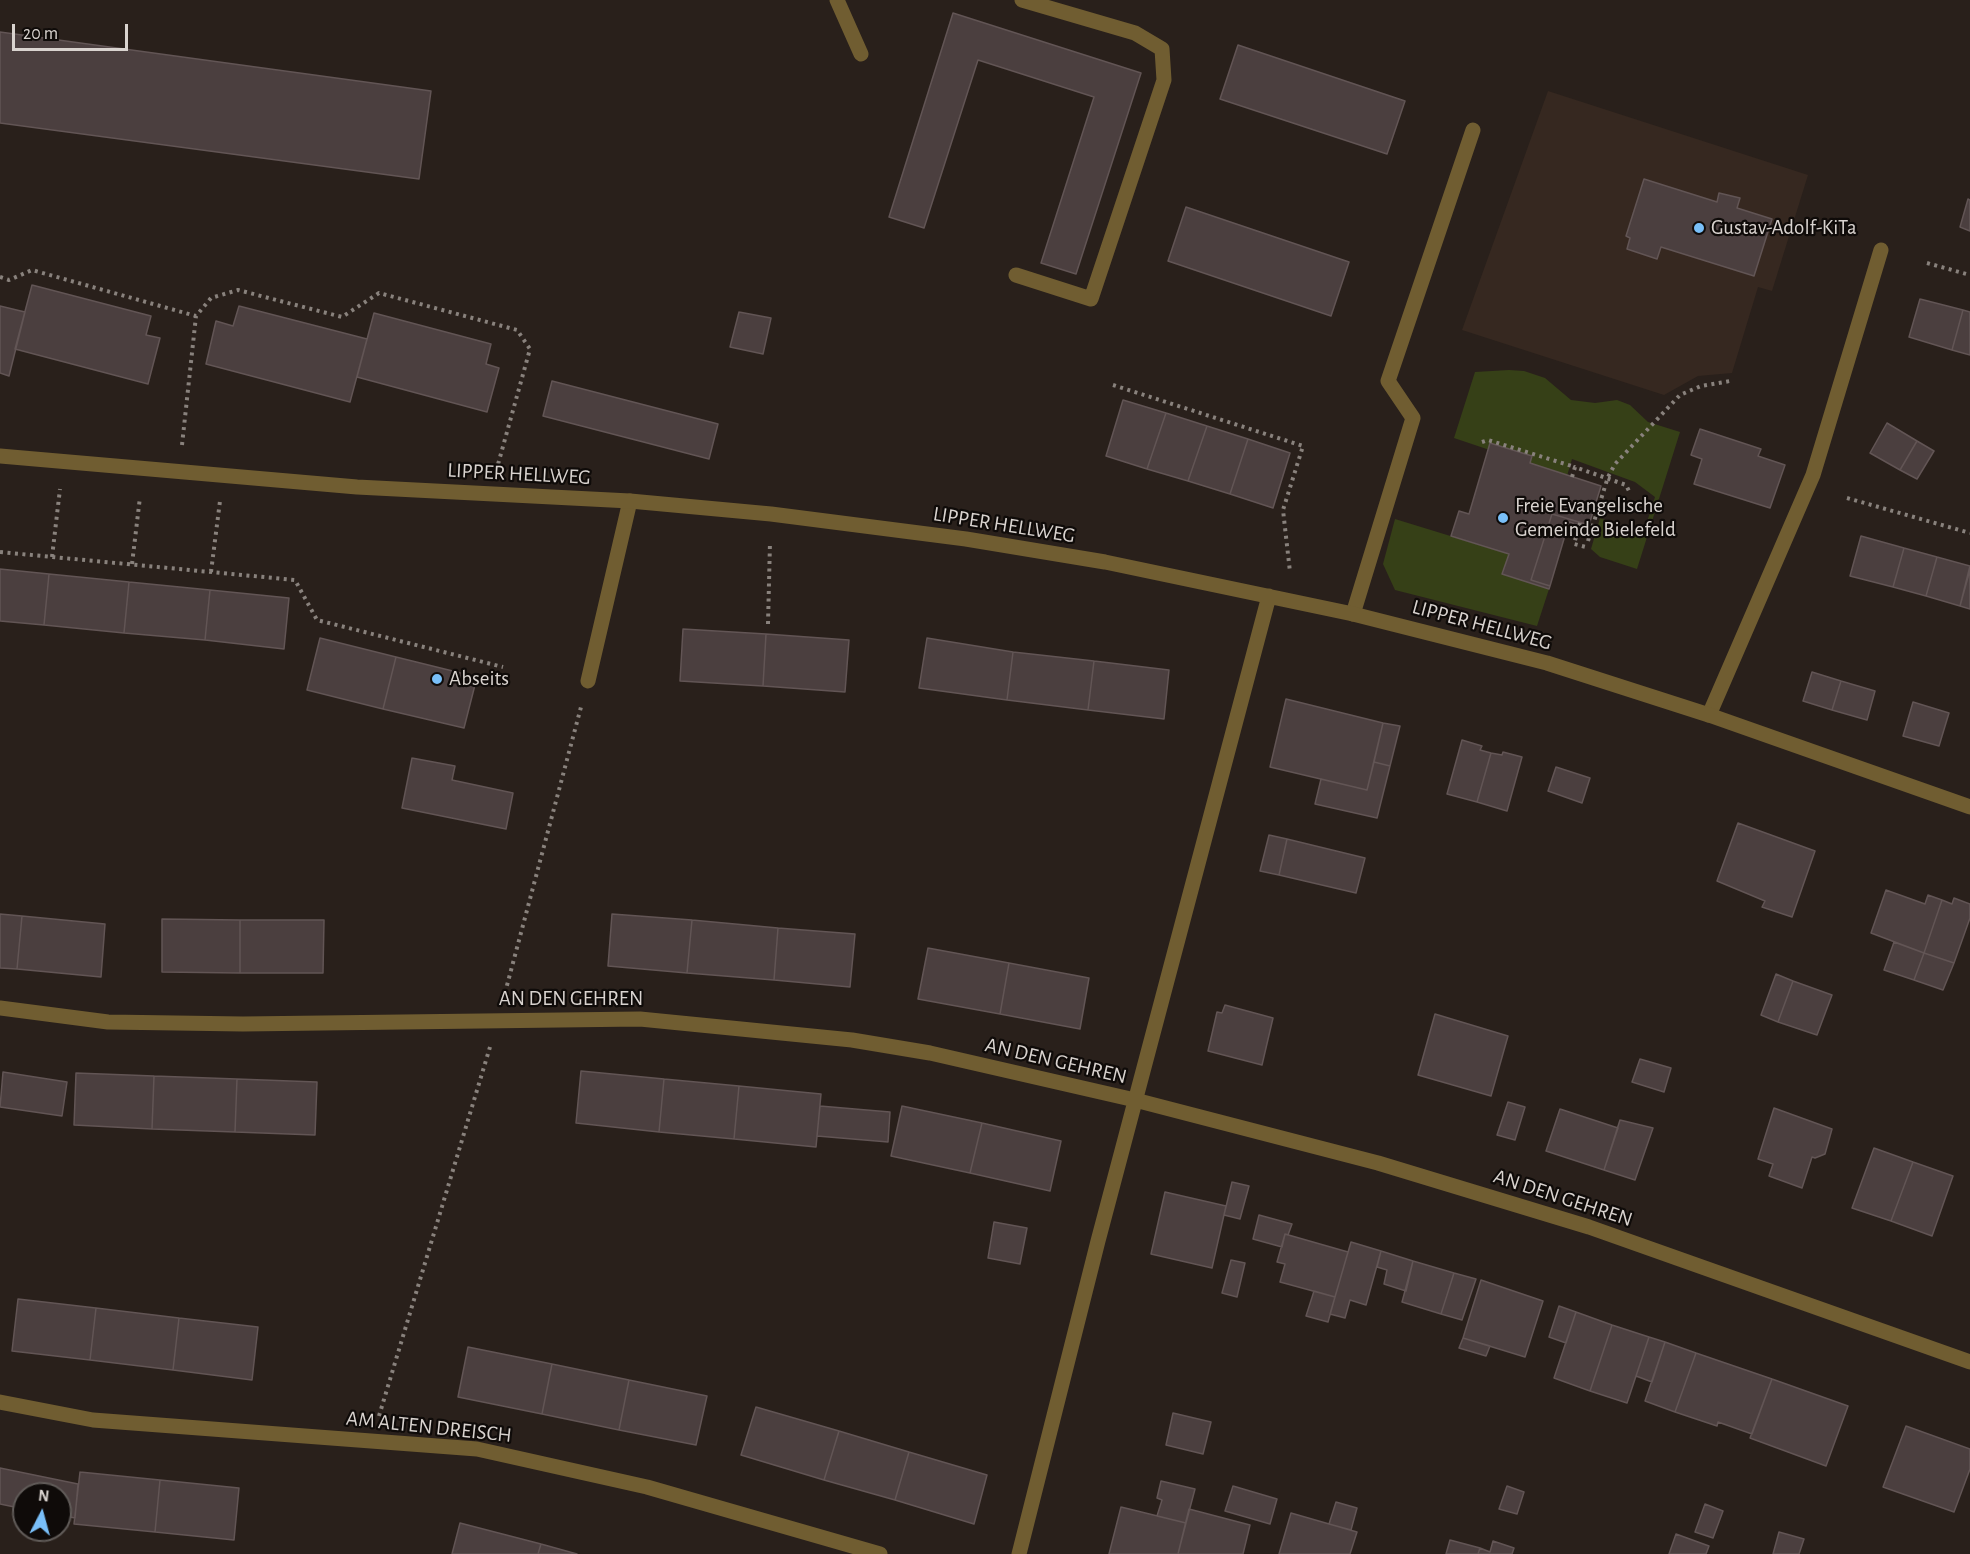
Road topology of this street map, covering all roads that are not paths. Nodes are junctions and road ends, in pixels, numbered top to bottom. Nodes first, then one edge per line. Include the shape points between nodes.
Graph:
1 (837, 0) edge
2 (1022, 0) edge
3 (861, 54) dead end
4 (1473, 130) dead end
5 (1881, 250) dead end
6 (1016, 275) dead end
7 (0, 456) edge
8 (630, 501) junction
9 (1269, 596) junction
10 (1353, 614) junction
11 (588, 681) road end
12 (1709, 715) junction
13 (1970, 807) edge
14 (0, 1008) edge
15 (1135, 1100) junction
16 (1970, 1362) edge
17 (0, 1402) edge
18 (880, 1554) edge
19 (1019, 1554) edge

1 - 3 street
2 - 6 street via 1136,33 1162,49 1164,80 1091,298
4 - 10 street via 1388,381 1413,418
5 - 12 street via 1813,475
7 - 8 street, LIPPER HELLWEG via 179,472
8 - 9 street, LIPPER HELLWEG via 966,539 1105,562
8 - 11 street
9 - 10 street, LIPPER HELLWEG
9 - 15 street, AN DEN GEHREN
10 - 12 street, LIPPER HELLWEG via 1547,663
12 - 13 street, LIPPER HELLWEG
14 - 15 street, AN DEN GEHREN via 108,1022 640,1019 852,1040 930,1053
15 - 16 street, AN DEN GEHREN via 1378,1163 1589,1227
15 - 19 street, AN DEN GEHREN
17 - 18 street, AM ALTEN DREISCH via 93,1420 477,1449 593,1473

